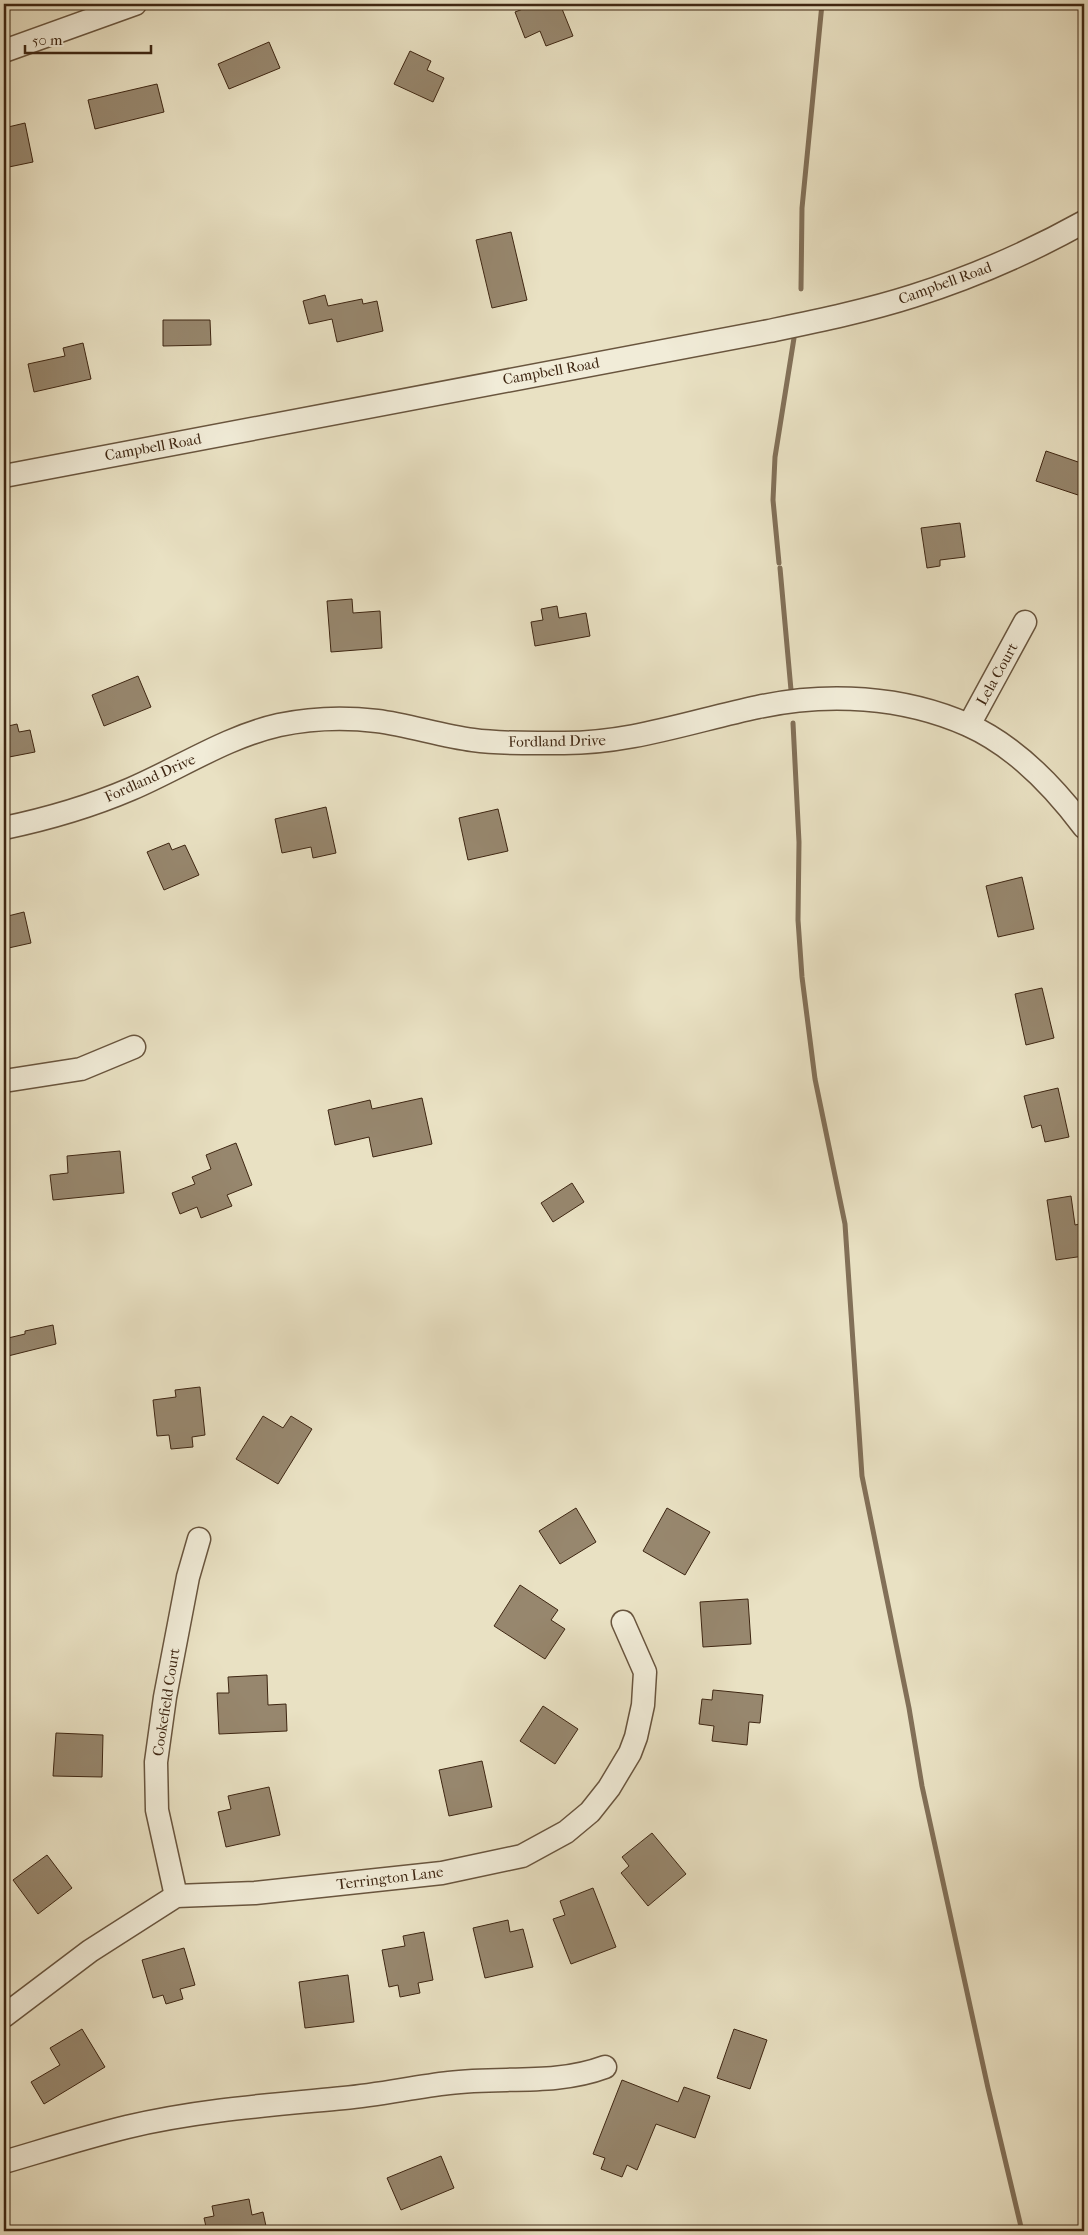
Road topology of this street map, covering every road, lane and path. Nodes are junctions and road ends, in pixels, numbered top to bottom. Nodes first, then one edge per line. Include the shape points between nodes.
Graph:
1 (135, 4) edge
2 (4, 51) edge
3 (1084, 222) edge
4 (4, 476) edge
5 (1025, 622) dead end
6 (969, 725) junction
7 (1084, 827) edge
8 (4, 828) edge
9 (134, 1047) dead end
10 (4, 1081) edge
11 (198, 1539) dead end
12 (623, 1622) dead end
13 (176, 1896) junction
14 (4, 2016) edge
15 (605, 2067) dead end
16 (4, 2162) edge

1 - 2 street
3 - 4 street, Campbell Road via 997,264 936,288 863,310 769,331
5 - 6 street, Lela Court
6 - 7 street, Fordland Drive via 1031,767
6 - 8 street, Fordland Drive via 896,704 824,698 757,707 655,733 597,742 473,740 378,721 308,720 244,736 132,789 65,814
9 - 10 street via 81,1069
11 - 13 street, Cookefield Court via 165,1697 156,1762 157,1810
12 - 13 street, Terrington Lane via 645,1672 643,1705 636,1737 621,1770 590,1812 551,1842 522,1856 434,1874 255,1893
13 - 14 street via 90,1951
15 - 16 street via 558,2079 451,2082 345,2098 201,2113 128,2127

